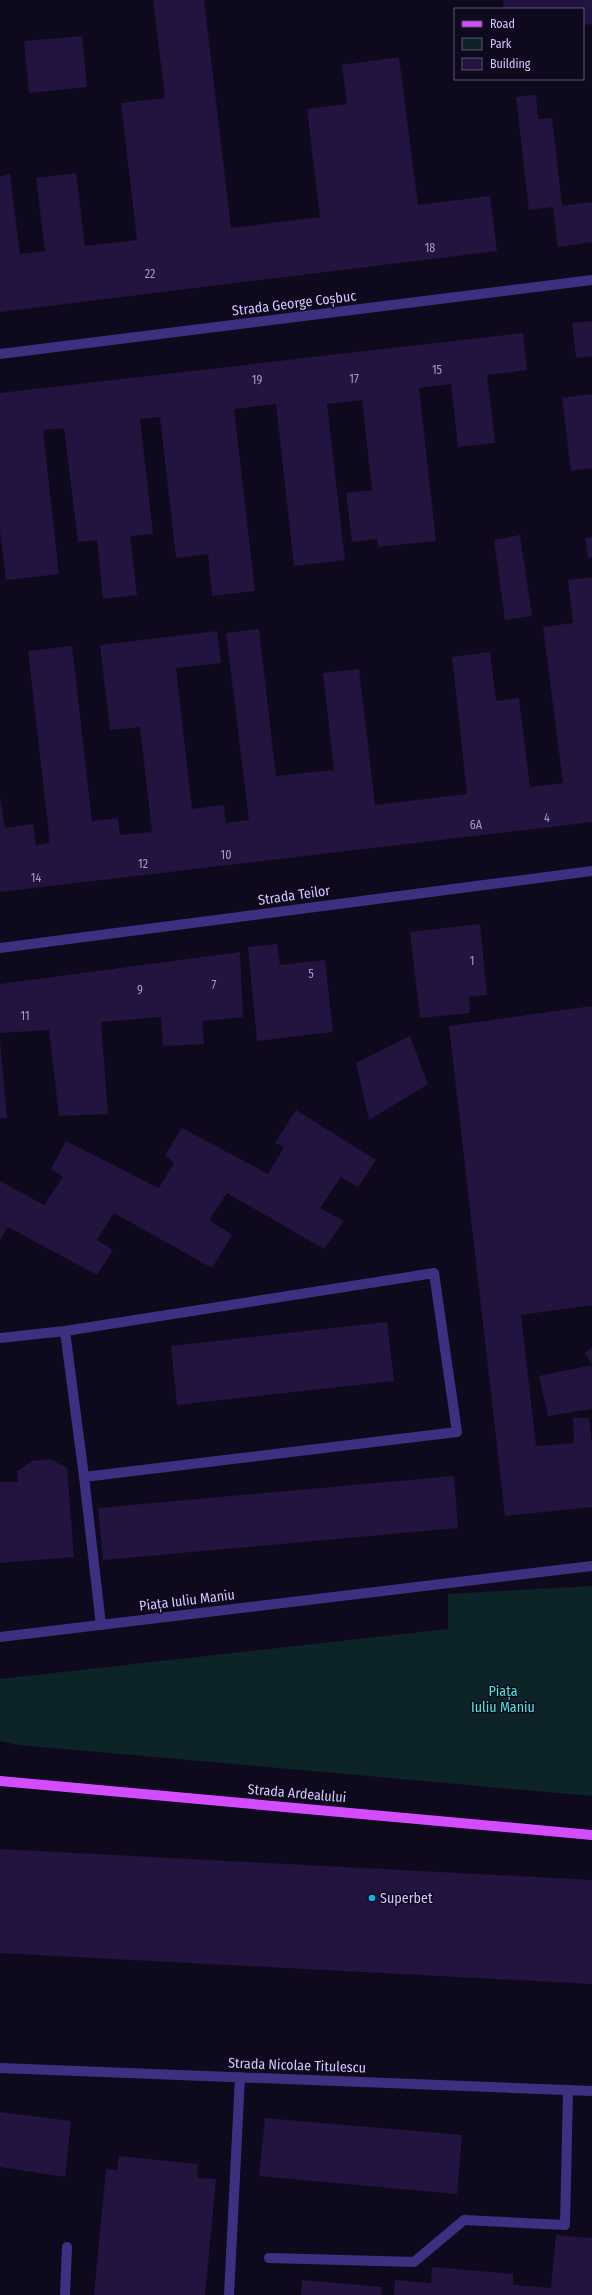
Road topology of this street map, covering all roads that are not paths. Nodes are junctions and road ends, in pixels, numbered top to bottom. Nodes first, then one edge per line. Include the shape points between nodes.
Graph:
1 (592, 280) edge
2 (0, 354) edge
3 (592, 871) edge
4 (0, 948) edge
5 (65, 1331) junction
6 (0, 1338) edge
7 (84, 1477) junction
8 (592, 1566) edge
9 (101, 1624) junction
10 (0, 1637) edge
11 (0, 1781) edge
12 (592, 1835) edge
13 (0, 2068) edge
14 (240, 2077) junction
15 (568, 2090) junction
16 (592, 2091) edge
17 (67, 2247) dead end
18 (269, 2258) dead end
19 (65, 2295) edge
20 (229, 2295) edge

1 - 2 street, Strada George Coșbuc
3 - 4 street, Strada Teilor
5 - 6 street
5 - 7 street
5 - 7 street via 434,1273 456,1432
7 - 9 street
8 - 9 street, Piața Iuliu Maniu
9 - 10 street, Piața Iuliu Maniu
11 - 12 main road, Strada Ardealului
13 - 14 street, Strada Nicolae Titulescu
14 - 15 street, Strada Nicolae Titulescu
14 - 20 street
15 - 16 street, Strada Nicolae Titulescu
15 - 18 street via 565,2225 464,2220 414,2262
17 - 19 street

